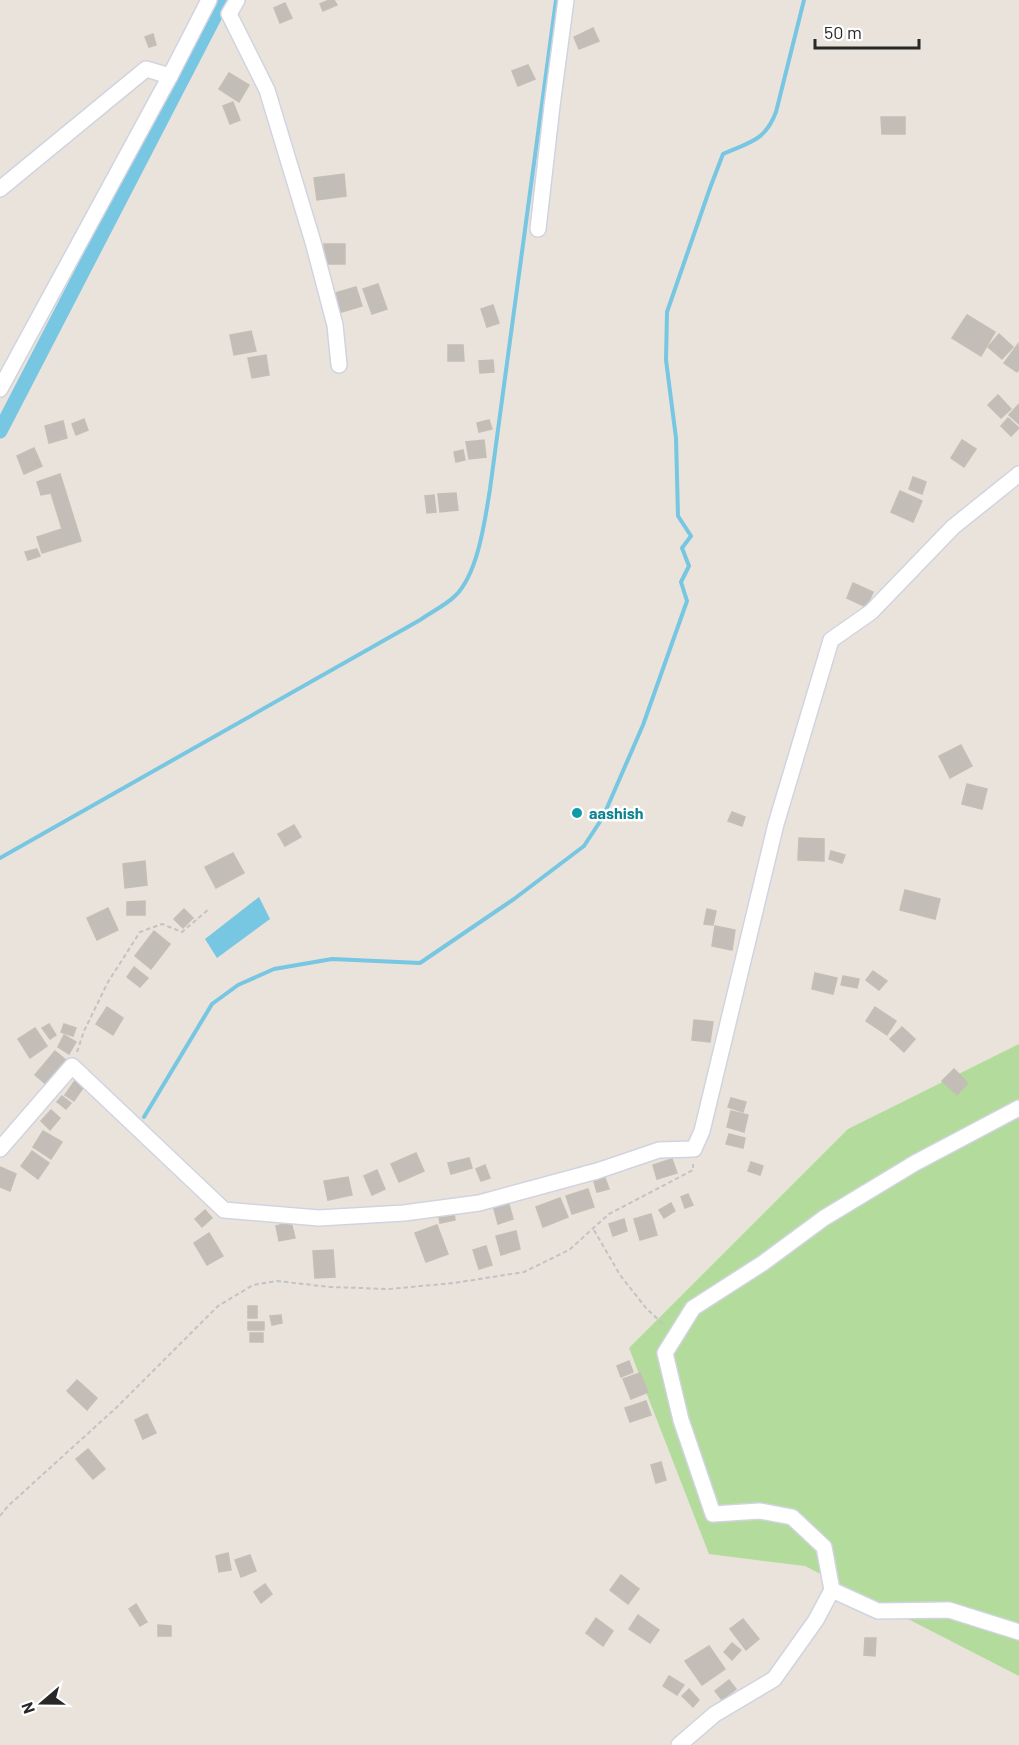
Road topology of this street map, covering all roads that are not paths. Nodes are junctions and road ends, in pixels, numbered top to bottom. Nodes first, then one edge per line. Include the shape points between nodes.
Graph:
1 (209, 0) edge
2 (237, 0) edge
3 (566, 0) edge
4 (170, 76) junction
5 (0, 189) edge
6 (538, 229) dead end
7 (339, 365) dead end
8 (0, 389) edge
9 (1019, 474) edge
10 (1019, 1108) edge
11 (0, 1149) edge
12 (832, 1590) junction
13 (1019, 1632) edge
14 (679, 1745) edge

1 - 4 street
2 - 7 street via 229,14 267,90 335,325
3 - 6 street
4 - 5 street via 146,69
4 - 8 street
9 - 11 street via 953,527 871,612 831,640 776,824 702,1131 694,1149 659,1150 479,1203 404,1213 320,1218 224,1210 72,1066
10 - 12 street via 915,1163 824,1218 693,1308 665,1353 681,1419 713,1514 760,1511 792,1517 824,1547
12 - 13 street via 878,1611 949,1610
12 - 14 street via 774,1679 715,1714

